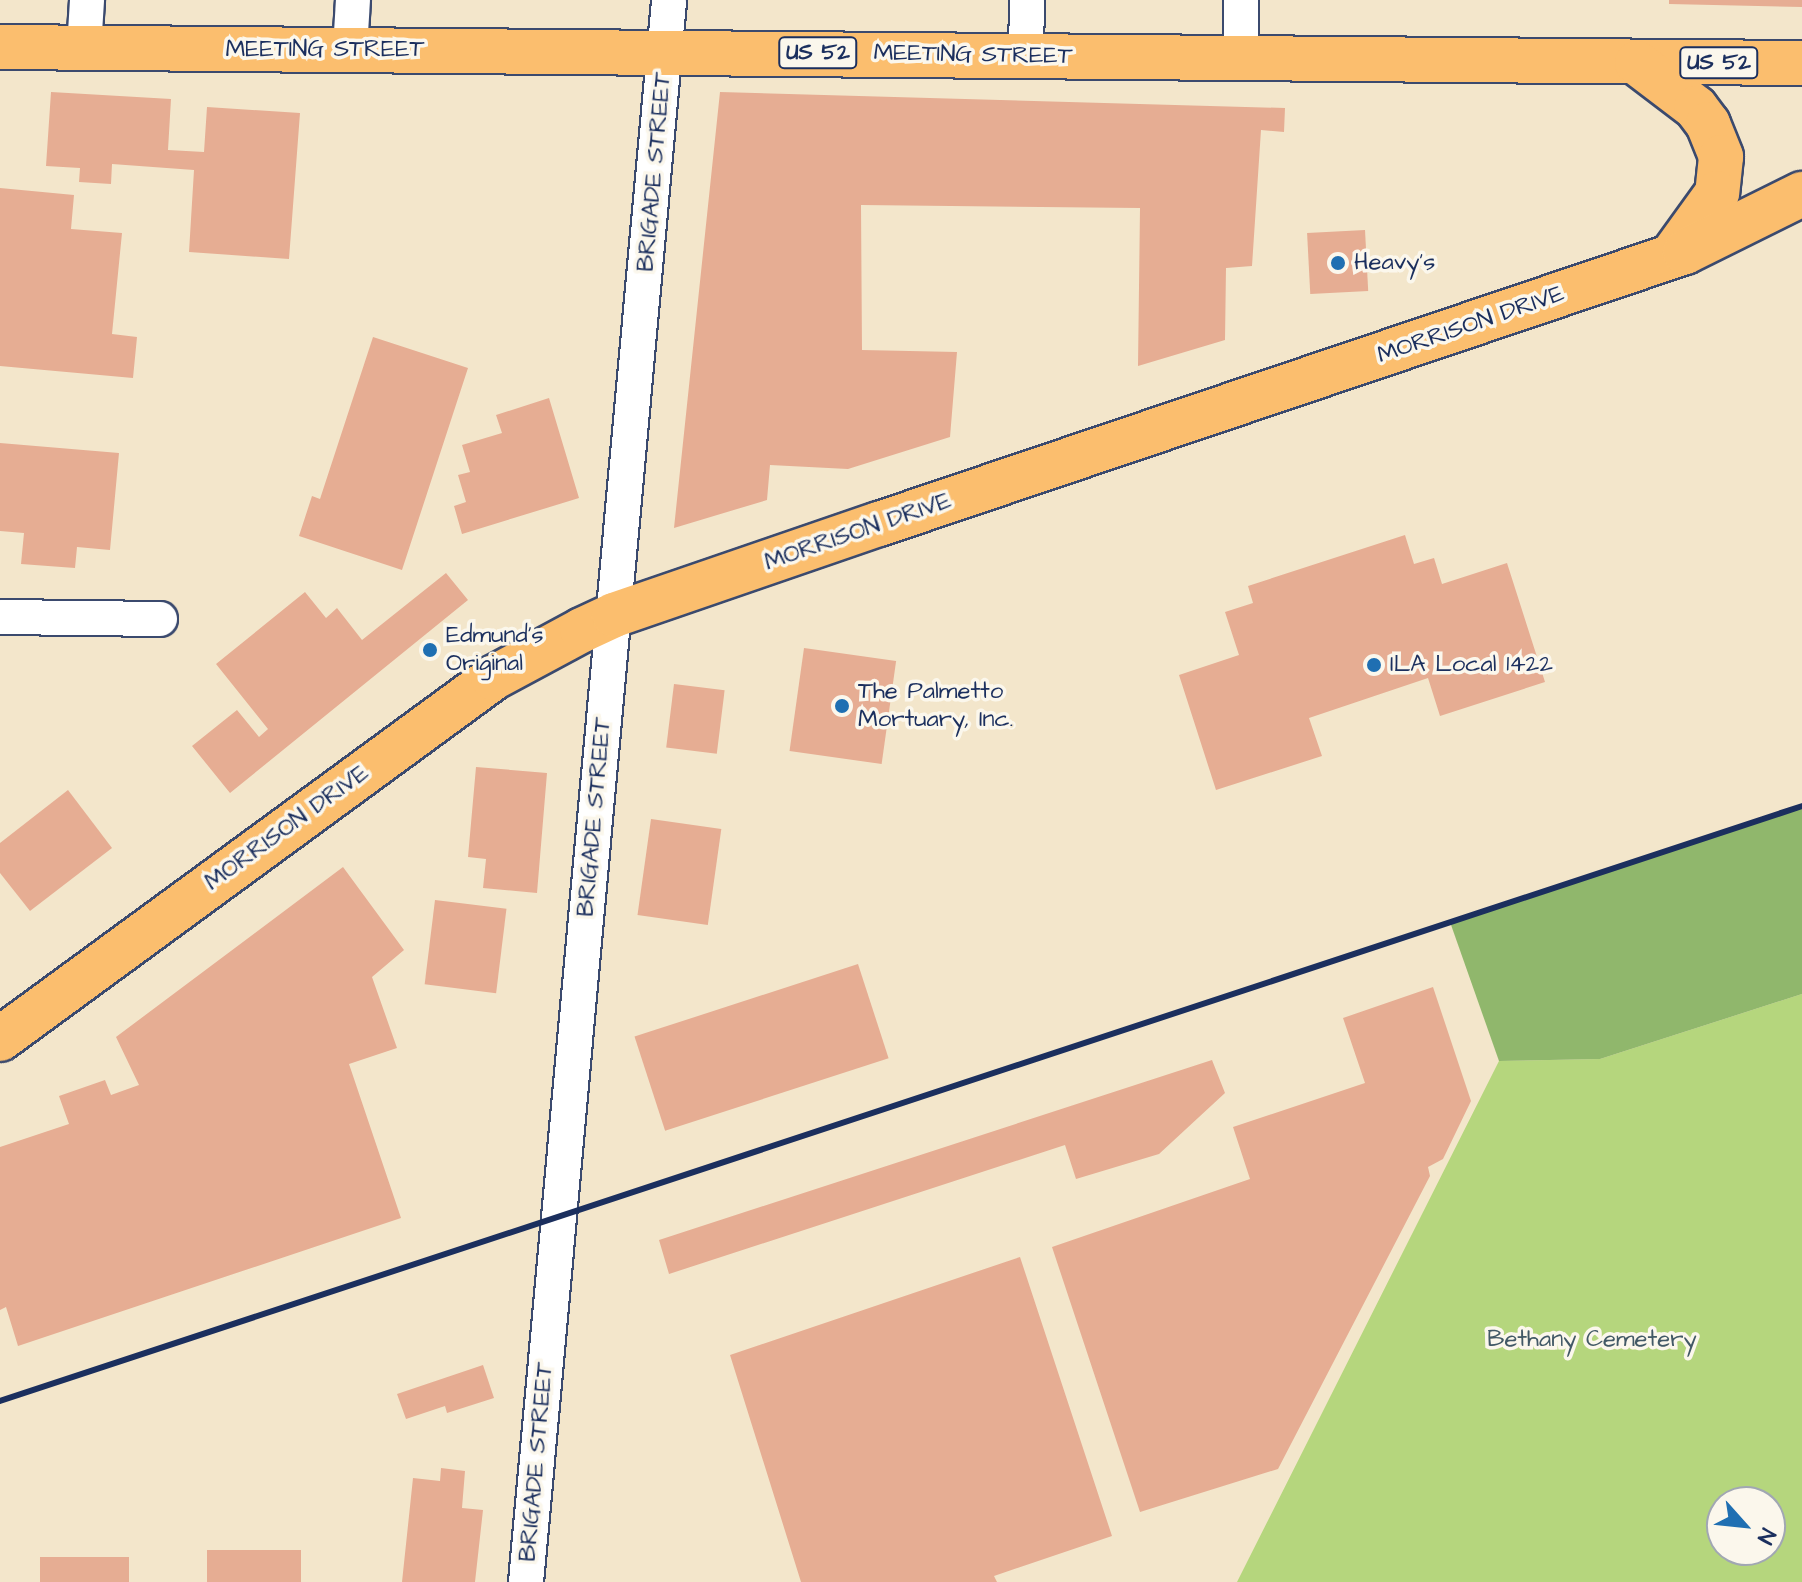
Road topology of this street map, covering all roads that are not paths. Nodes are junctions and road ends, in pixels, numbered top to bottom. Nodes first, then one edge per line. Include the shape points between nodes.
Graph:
1 (87, 0) edge
2 (353, 0) edge
3 (669, 0) edge
4 (1027, 0) edge
5 (1241, 0) edge
6 (0, 47) edge
7 (84, 48) junction
8 (350, 50) junction
9 (665, 52) junction
10 (1026, 56) junction
11 (1241, 58) junction
12 (1637, 63) junction
13 (1802, 63) edge
14 (1802, 194) edge
15 (1671, 257) junction
16 (614, 615) junction
17 (0, 617) edge
18 (160, 619) dead end
19 (0, 1039) edge
20 (526, 1582) edge

1 - 7 street
2 - 8 street
3 - 9 street, BRIGADE STREET
4 - 10 street
5 - 11 street
6 - 7 main road, MEETING STREET / US 52
7 - 8 main road, MEETING STREET / US 52
8 - 9 main road, MEETING STREET / US 52
9 - 10 main road, MEETING STREET / US 52
9 - 16 street, BRIGADE STREET
10 - 11 main road, MEETING STREET / US 52
11 - 12 main road, MEETING STREET / US 52
12 - 13 main road, MEETING STREET / US 52
12 - 15 main road via 1696,108 1721,157 1717,193
14 - 15 main road, MORRISON DRIVE
15 - 16 main road, MORRISON DRIVE
16 - 19 main road, MORRISON DRIVE via 493,678
16 - 20 street, BRIGADE STREET
17 - 18 street

